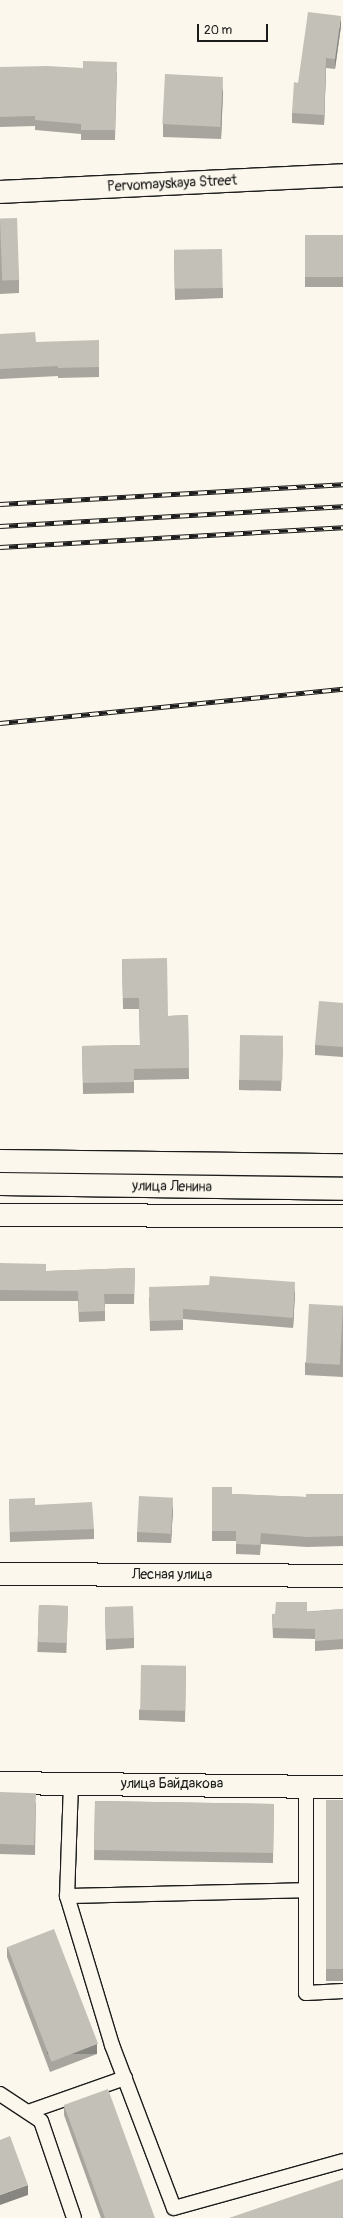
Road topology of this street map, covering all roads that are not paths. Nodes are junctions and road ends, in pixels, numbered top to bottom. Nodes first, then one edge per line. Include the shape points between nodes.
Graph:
1 (343, 175) edge
2 (0, 192) edge
3 (0, 1161) edge
4 (343, 1165) edge
5 (0, 1184) edge
6 (343, 1189) edge
7 (0, 1215) edge
8 (343, 1216) edge
9 (0, 1574) edge
10 (343, 1576) edge
11 (0, 1783) edge
12 (71, 1784) junction
13 (306, 1786) junction
14 (343, 1787) edge
15 (306, 1890) junction
16 (67, 1896) junction
17 (343, 1991) edge
18 (125, 2078) junction
19 (0, 2094) edge
20 (28, 2112) junction
21 (343, 2161) edge
22 (176, 2213) edge
23 (74, 2218) edge

1 - 2 street, Pervomayskaya Street
3 - 4 street, улица Ленина
5 - 6 street, улица Ленина
7 - 8 street, улица Ленина
9 - 10 street, Лесная улица
11 - 12 street, улица Байдакова
12 - 13 street, улица Байдакова
12 - 16 lane
13 - 14 street, улица Байдакова
13 - 15 lane
15 - 16 lane
15 - 17 lane via 306,1993
16 - 18 lane via 112,2045
18 - 20 lane
18 - 22 lane
19 - 20 lane
20 - 23 lane via 41,2121
21 - 22 lane

